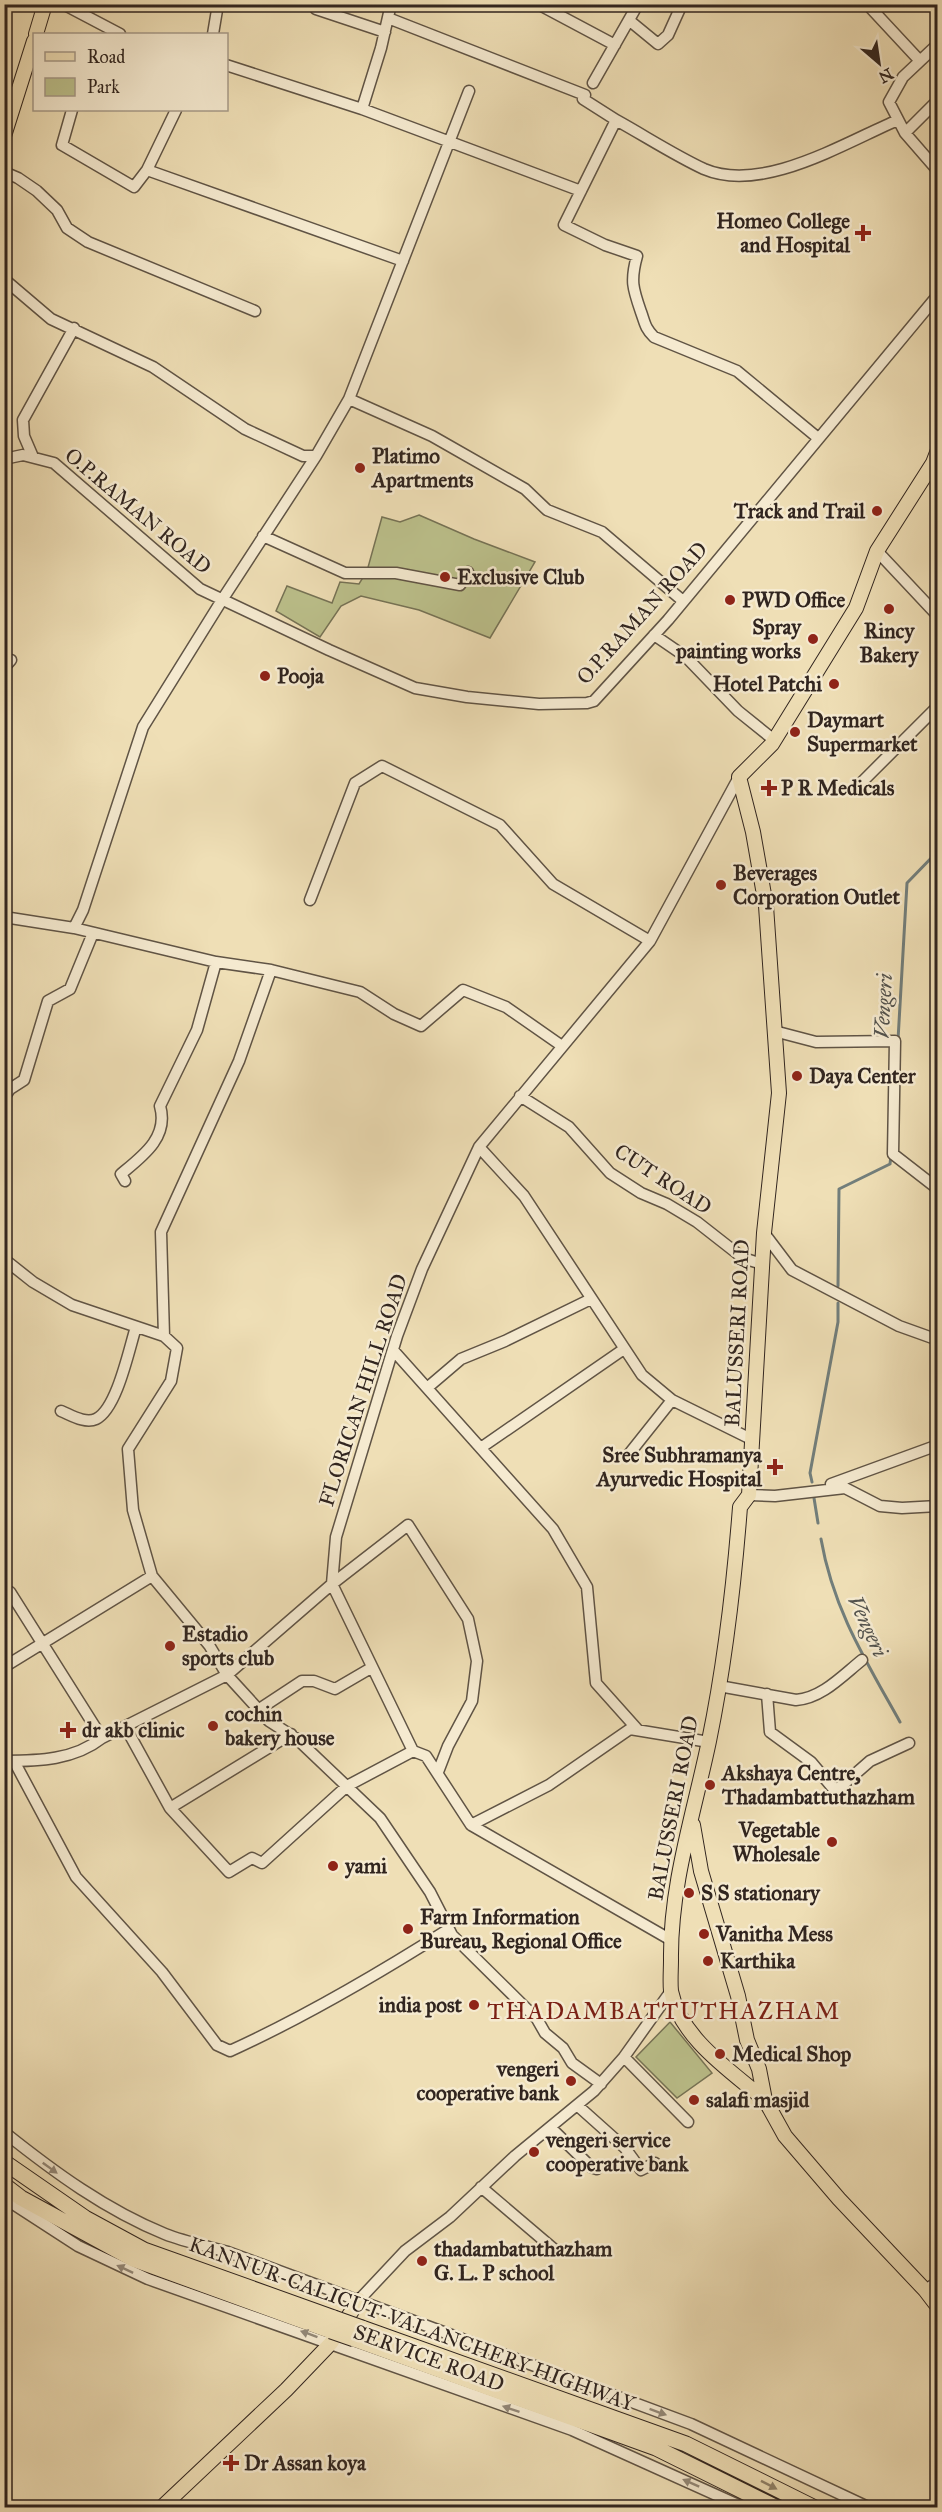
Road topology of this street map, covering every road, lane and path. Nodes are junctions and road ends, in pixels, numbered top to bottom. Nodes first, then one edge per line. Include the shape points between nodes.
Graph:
1 (45, 4) edge
2 (63, 4) edge
3 (218, 4) edge
4 (316, 4) edge
5 (391, 4) edge
6 (538, 4) edge
7 (638, 4) edge
8 (682, 4) edge
9 (867, 4) edge
10 (388, 18) junction
11 (630, 21) junction
12 (385, 32) junction
13 (36, 33) edge
14 (118, 33) edge
15 (213, 33) edge
16 (615, 45) junction
17 (938, 45) edge
18 (920, 61) junction
19 (32, 62) edge
20 (228, 66) edge
21 (593, 83) dead end
22 (469, 91) dead end
23 (938, 100) edge
24 (362, 109) junction
25 (72, 111) edge
26 (176, 111) edge
27 (616, 120) junction
28 (898, 120) junction
29 (905, 133) junction
30 (4, 136) edge
31 (450, 143) junction
32 (147, 170) junction
33 (938, 171) edge
34 (4, 172) edge
35 (581, 191) junction
36 (403, 261) junction
37 (4, 279) edge
38 (938, 295) edge
39 (255, 311) dead end
40 (74, 328) junction
41 (349, 399) junction
42 (818, 438) junction
43 (938, 450) edge
44 (316, 456) junction
45 (33, 457) junction
46 (4, 459) edge
47 (263, 536) junction
48 (877, 551) junction
49 (468, 572) dead end
50 (222, 600) junction
51 (683, 601) junction
52 (938, 616) edge
53 (654, 635) junction
54 (938, 706) edge
55 (774, 740) junction
56 (739, 777) junction
57 (856, 788) dead end
58 (310, 900) dead end
59 (4, 917) edge
60 (74, 928) junction
61 (93, 933) junction
62 (650, 941) junction
63 (216, 962) junction
64 (271, 970) junction
65 (774, 1031) junction
66 (562, 1046) junction
67 (520, 1096) junction
68 (4, 1098) edge
69 (479, 1147) junction
70 (125, 1181) dead end
71 (938, 1189) edge
72 (764, 1233) junction
73 (4, 1259) edge
74 (762, 1264) junction
75 (591, 1299) junction
76 (136, 1326) junction
77 (164, 1336) junction
78 (938, 1340) edge
79 (624, 1349) junction
80 (393, 1350) junction
81 (427, 1388) junction
82 (672, 1400) junction
83 (61, 1410) dead end
84 (753, 1440) junction
85 (938, 1445) edge
86 (482, 1447) junction
87 (630, 1454) dead end
88 (815, 1490) junction
89 (749, 1495) junction
90 (938, 1506) edge
91 (152, 1576) junction
92 (332, 1584) junction
93 (10, 1592) dead end
94 (42, 1644) junction
95 (862, 1660) dead end
96 (4, 1667) edge
97 (371, 1668) junction
98 (227, 1675) junction
99 (719, 1686) junction
100 (767, 1694) junction
101 (258, 1710) junction
102 (126, 1728) junction
103 (638, 1730) junction
104 (291, 1734) junction
105 (102, 1738) junction
106 (709, 1742) junction
107 (909, 1743) dead end
108 (413, 1751) junction
109 (9, 1761) edge
110 (438, 1772) junction
111 (348, 1786) junction
112 (170, 1808) junction
113 (691, 1814) junction
114 (471, 1825) junction
115 (449, 1929) junction
116 (671, 1940) junction
117 (671, 1991) junction
118 (624, 2057) junction
119 (602, 2084) junction
120 (765, 2100) junction
121 (578, 2106) junction
122 (687, 2122) dead end
123 (551, 2128) junction
124 (4, 2132) edge
125 (4, 2162) edge
126 (655, 2163) dead end
127 (597, 2169) dead end
128 (4, 2185) edge
129 (481, 2187) junction
130 (4, 2198) edge
131 (555, 2250) dead end
132 (938, 2282) edge
133 (925, 2290) junction
134 (359, 2300) junction
135 (938, 2307) edge
136 (332, 2330) junction
137 (358, 2334) junction
138 (161, 2508) edge
139 (745, 2508) edge
140 (777, 2508) edge
141 (815, 2508) edge
142 (870, 2508) edge

1 - 13 main road
2 - 14 street
3 - 15 street
4 - 12 street via 316,9
5 - 10 street
6 - 16 street
7 - 11 street
8 - 11 street via 668,35 658,44
9 - 18 street
10 - 12 street
10 - 27 street via 585,95 583,99
11 - 16 street
12 - 24 street
16 - 21 street
17 - 18 street
18 - 28 street via 903,77 889,102
19 - 30 main road
20 - 24 street
22 - 31 street
23 - 29 street
24 - 31 street
25 - 32 street via 62,145 134,187
26 - 32 street
27 - 28 street via 706,169 737,177 777,173
27 - 35 street
28 - 29 street
29 - 33 street
31 - 35 street
31 - 36 street
32 - 36 street
34 - 39 street via 37,191 57,210 67,228 88,242
35 - 42 street via 564,225 637,256 632,273 633,292 645,328 654,337 737,370
36 - 41 street
37 - 40 street via 38,310
38 - 42 street, O.P.RAMAN ROAD
40 - 44 street via 167,375 245,429 303,456
40 - 45 street via 23,420 24,436
41 - 44 street
41 - 51 street via 432,436 525,489 547,510 602,532
42 - 51 street, O.P.RAMAN ROAD
43 - 48 main road
44 - 47 street
45 - 46 street, O.P.RAMAN ROAD
45 - 50 street, O.P.RAMAN ROAD via 54,463 200,590
47 - 49 street via 345,573 396,573 460,585
47 - 50 street
48 - 52 street
48 - 55 main road via 856,608
50 - 53 street, O.P.RAMAN ROAD via 415,688 539,704 594,701
50 - 60 street via 144,727
51 - 53 street, O.P.RAMAN ROAD
53 - 55 street via 686,657 738,711
54 - 57 street
55 - 56 main road
56 - 62 street, FLORICAN HILL ROAD
56 - 65 main road, BALUSSERI ROAD via 766,906
58 - 62 street via 355,783 382,766 501,825 553,884
59 - 60 street
60 - 61 street
61 - 63 street
61 - 68 street via 70,989 48,1001 24,1080
62 - 66 street, FLORICAN HILL ROAD
63 - 64 street
63 - 70 street via 197,1030 160,1106 164,1119 152,1149 121,1174
64 - 66 street via 360,992 421,1026 464,990 506,1007
64 - 77 street via 239,1061 161,1232
65 - 71 street via 816,1042 895,1041 893,1154
65 - 72 main road, BALUSSERI ROAD via 779,1093
66 - 67 street, FLORICAN HILL ROAD
67 - 69 street, FLORICAN HILL ROAD
67 - 74 street, CUT ROAD via 569,1127 610,1173 697,1222 743,1258
69 - 75 street via 524,1196
69 - 80 street, FLORICAN HILL ROAD via 422,1269
72 - 74 main road, BALUSSERI ROAD
72 - 78 street via 792,1270 899,1326
73 - 76 street via 72,1305
74 - 84 main road, BALUSSERI ROAD
75 - 79 street
75 - 81 street via 461,1359
76 - 77 street
76 - 83 street via 106,1411 95,1419 83,1420
77 - 91 street via 177,1348 171,1381 128,1449 133,1510
79 - 82 street via 642,1375
79 - 86 street
80 - 81 street
80 - 92 street, FLORICAN HILL ROAD via 336,1538
81 - 86 street
82 - 84 street
82 - 87 street
84 - 89 main road, BALUSSERI ROAD
85 - 88 street
86 - 103 street via 553,1529 587,1587 596,1683
88 - 89 street via 776,1496
88 - 90 street via 845,1488 880,1506
89 - 99 main road, BALUSSERI ROAD via 740,1507 731,1619
91 - 94 street
91 - 98 street via 209,1645
92 - 97 street
92 - 98 street
92 - 110 street via 408,1525 468,1619 477,1661 472,1701
93 - 94 street
94 - 96 street
94 - 105 street
95 - 100 street via 807,1699
97 - 101 street via 335,1689 302,1681
97 - 108 street
98 - 101 street
98 - 102 street
99 - 100 street
99 - 106 main road, BALUSSERI ROAD
100 - 107 street via 770,1732 803,1755 838,1790 870,1761
101 - 104 street
102 - 105 street
102 - 112 street
103 - 106 street
103 - 114 street via 630,1729 549,1785
104 - 111 street
104 - 112 street
105 - 109 street via 86,1750 39,1761
106 - 113 main road, BALUSSERI ROAD
108 - 110 street via 426,1756
108 - 111 street
109 - 115 street via 75,1877 162,1972 217,2045 230,2051 314,2011
110 - 114 street
111 - 112 street via 262,1863 252,1858 229,1872
111 - 115 street via 380,1818 430,1892
113 - 116 main road, BALUSSERI ROAD
113 - 120 main road via 701,1871
114 - 116 street
115 - 119 street via 537,2019 544,2033 563,2048 572,2063
116 - 117 main road, BALUSSERI ROAD
117 - 118 street
117 - 120 main road, BALUSSERI ROAD via 688,2027 715,2058
118 - 119 street
118 - 122 street
119 - 121 street
120 - 133 main road via 785,2136
121 - 123 street
121 - 126 street via 625,2148 641,2170
123 - 127 street
123 - 129 street
124 -> 134 street via 48,2168 105,2205 166,2234 228,2252
125 - 136 highway, KANNUR-CALICUT-VALANCHERY HIGHWAY via 85,2218 144,2250
128 - 136 highway via 21,2199 133,2259
129 - 131 street
129 - 134 street via 405,2252
136 -> 130 street, SERVICE ROAD via 148,2279 78,2246
132 - 133 street
133 - 135 main road
134 - 136 main road
134 -> 142 street via 692,2424
136 - 137 highway, KANNUR-CALICUT-VALANCHERY HIGHWAY, bridge
136 - 138 main road via 240,2436
139 -> 136 street, SERVICE ROAD via 572,2430 426,2380
137 - 140 highway via 656,2448
137 -> 141 highway, KANNUR-CALICUT-VALANCHERY HIGHWAY via 686,2444

